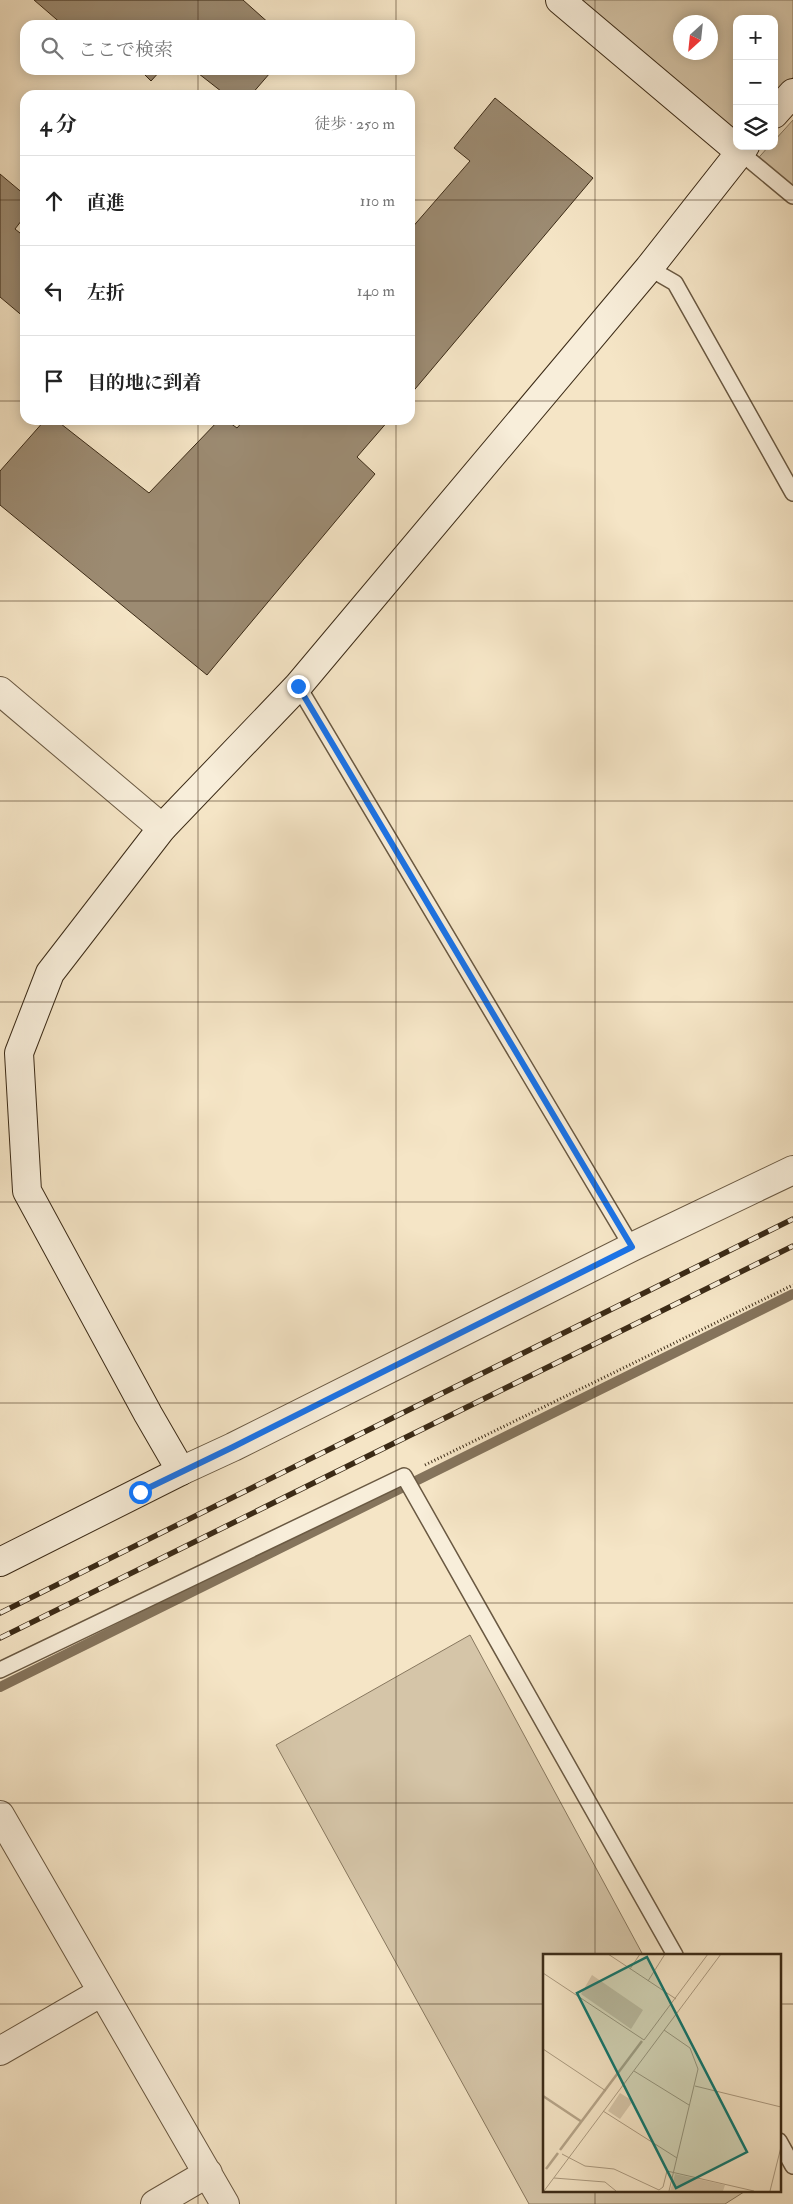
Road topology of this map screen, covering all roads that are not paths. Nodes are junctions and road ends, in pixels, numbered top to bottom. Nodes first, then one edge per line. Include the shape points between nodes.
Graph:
1 (560, 0) edge
2 (793, 93) edge
3 (778, 110) edge
4 (733, 142) edge
5 (741, 150) edge
6 (743, 150) edge
7 (793, 196) edge
8 (649, 268) junction
9 (793, 493) edge
10 (298, 686) junction
11 (0, 691) edge
12 (162, 828) junction
13 (793, 1170) edge
14 (632, 1247) junction
15 (181, 1471) junction
16 (0, 1562) edge
17 (0, 1670) edge
18 (0, 1815) edge
19 (673, 1954) edge
20 (102, 1992) junction
21 (0, 2051) edge
22 (780, 2143) edge
23 (793, 2166) edge
24 (208, 2173) junction
25 (155, 2204) edge
26 (225, 2204) edge

1 - 4 street
2 - 3 street
5 - 8 street
6 - 7 lane
8 - 9 lane via 675,283
8 - 10 street
10 - 12 street
10 - 14 lane
11 - 12 street
12 - 15 street via 50,972 19,1053 27,1191
13 - 14 street
14 - 15 street
15 - 16 street
17 - 19 lane via 404,1476
18 - 20 street
20 - 21 street
20 - 24 street
22 - 23 lane
24 - 25 street
24 - 26 street

